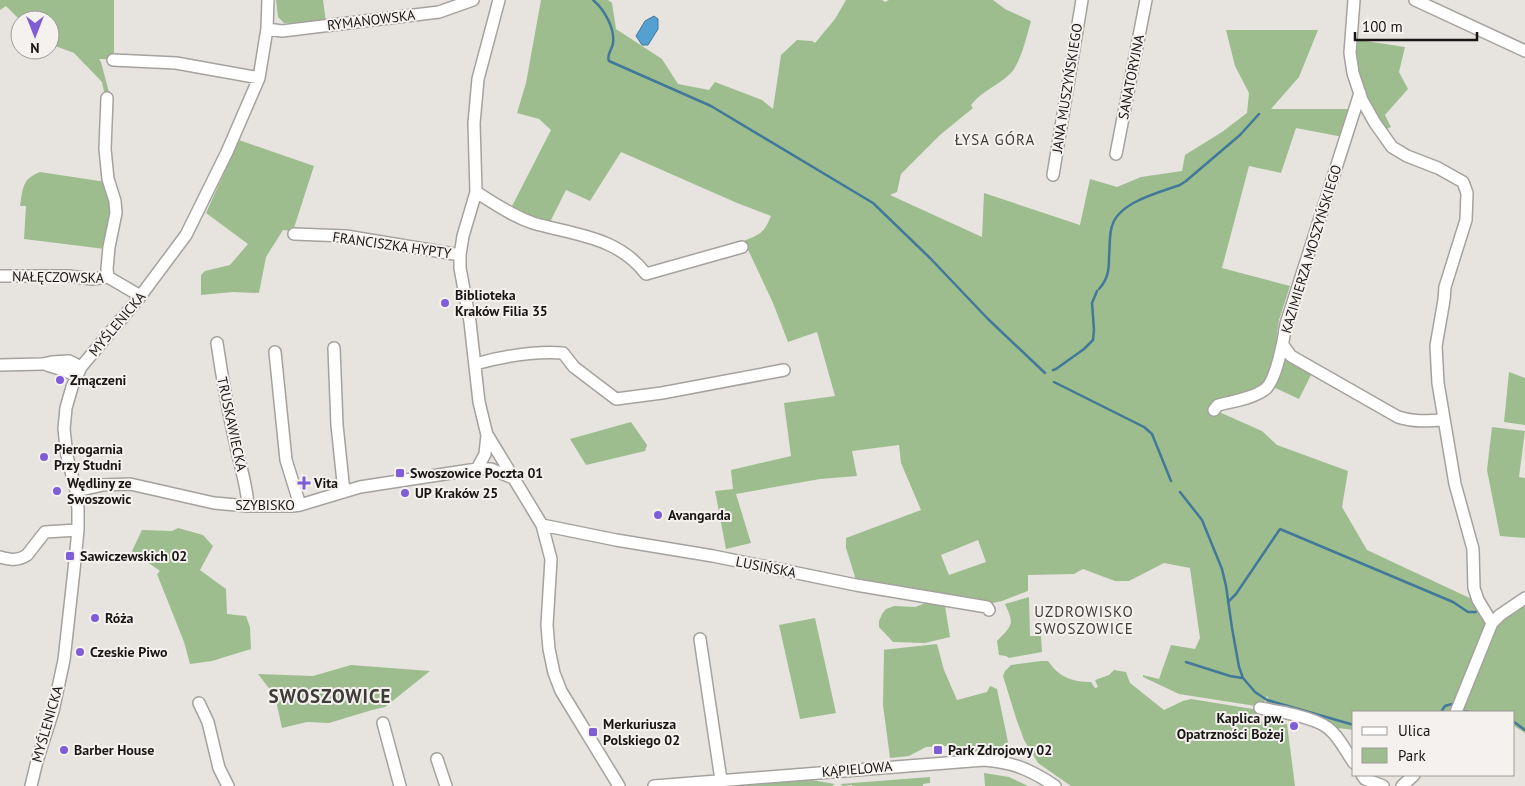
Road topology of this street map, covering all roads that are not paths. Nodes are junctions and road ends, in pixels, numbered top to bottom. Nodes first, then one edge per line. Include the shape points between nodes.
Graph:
1 (268, 0) edge
2 (473, 0) edge
3 (498, 0) edge
4 (1082, 0) edge
5 (1146, 0) edge
6 (1354, 0) edge
7 (1415, 0) edge
8 (267, 29) junction
9 (1525, 51) edge
10 (112, 60) dead end
11 (259, 78) junction
12 (1360, 94) junction
13 (107, 98) dead end
14 (1116, 154) dead end
15 (1053, 176) dead end
16 (476, 192) junction
17 (294, 234) dead end
18 (742, 247) dead end
19 (460, 255) junction
20 (0, 276) edge
21 (108, 277) junction
22 (140, 298) junction
23 (217, 343) dead end
24 (1283, 345) junction
25 (334, 348) dead end
26 (275, 352) dead end
27 (475, 364) junction
28 (0, 365) edge
29 (784, 370) dead end
30 (78, 372) junction
31 (1214, 410) dead end
32 (1444, 420) junction
33 (487, 435) junction
34 (477, 469) junction
35 (512, 478) junction
36 (76, 491) junction
37 (344, 492) junction
38 (300, 505) junction
39 (248, 506) junction
40 (542, 525) junction
41 (78, 530) junction
42 (0, 557) edge
43 (1525, 598) edge
44 (989, 610) dead end
45 (1492, 623) junction
46 (700, 639) dead end
47 (199, 703) dead end
48 (1260, 708) dead end
49 (1456, 711) edge
50 (383, 723) dead end
51 (437, 759) dead end
52 (1352, 760) edge
53 (1363, 776) edge
54 (1413, 776) edge
55 (725, 783) edge
56 (31, 786) edge
57 (228, 786) edge
58 (400, 786) edge
59 (446, 786) edge
60 (619, 786) edge
61 (654, 786) edge
62 (1055, 786) edge
63 (1383, 786) edge
64 (1402, 786) edge

1 - 8 street, MYŚLENICKA
2 - 8 street, RYMANOWSKA via 439,12 282,31
3 - 16 street via 478,79 474,124
4 - 15 street, JANA MUSZYŃSKIEGO
5 - 14 street, SANATORYJNA
6 - 12 street via 1350,53 1352,73
7 - 9 street
8 - 11 street, MYŚLENICKA
10 - 11 street via 176,63
11 - 22 street, MYŚLENICKA via 186,234
12 - 24 street, KAZIMIERZA MOSZYŃSKIEGO via 1286,324
12 - 32 street via 1392,147 1463,182 1467,193 1466,220 1445,288 1436,346
13 - 21 street via 105,149 116,213 109,247
16 - 18 street via 511,214 600,240 634,260 646,274
16 - 19 street
17 - 19 street, FRANCISZKA HYPTY via 346,236
19 - 27 street
20 - 21 street, NAŁĘCZOWSKA
21 - 22 street, NAŁĘCZOWSKA
22 - 30 street, MYŚLENICKA
23 - 39 street, TRUSKAWIECKA
24 - 31 street via 1268,387 1257,394 1218,405
24 - 32 street, KAZIMIERZA MOSZYŃSKIEGO via 1291,356 1398,417 1428,422
25 - 37 street
26 - 38 street via 286,460
27 - 29 street via 511,355 563,353 574,368 616,399
27 - 33 street
28 - 30 street via 69,361
30 - 36 street, MYŚLENICKA via 68,398 64,429
32 - 45 street via 1455,484 1473,549 1474,588
33 - 34 street via 485,454
33 - 35 street
34 - 35 street, SZYBISKO via 490,469
34 - 37 street, SZYBISKO
35 - 40 street
36 - 39 street, SZYBISKO via 130,484 214,503
36 - 41 street, MYŚLENICKA
37 - 38 street, SZYBISKO
38 - 39 street, SZYBISKO
40 - 44 street, LUSIŃSKA via 987,607
40 - 60 street via 551,559 548,625 554,673 561,691
41 - 42 street via 45,532 23,558
41 - 56 street, MYŚLENICKA via 64,660
43 - 45 street
45 - 49 street
46 - 55 street
47 - 57 street via 208,722 219,768
48 - 52 street via 1322,724 1333,732
50 - 58 street
51 - 59 street
53 - 63 street
54 - 64 street
55 - 61 street, KĄPIELOWA
55 - 62 street, KĄPIELOWA via 984,760 1026,768

